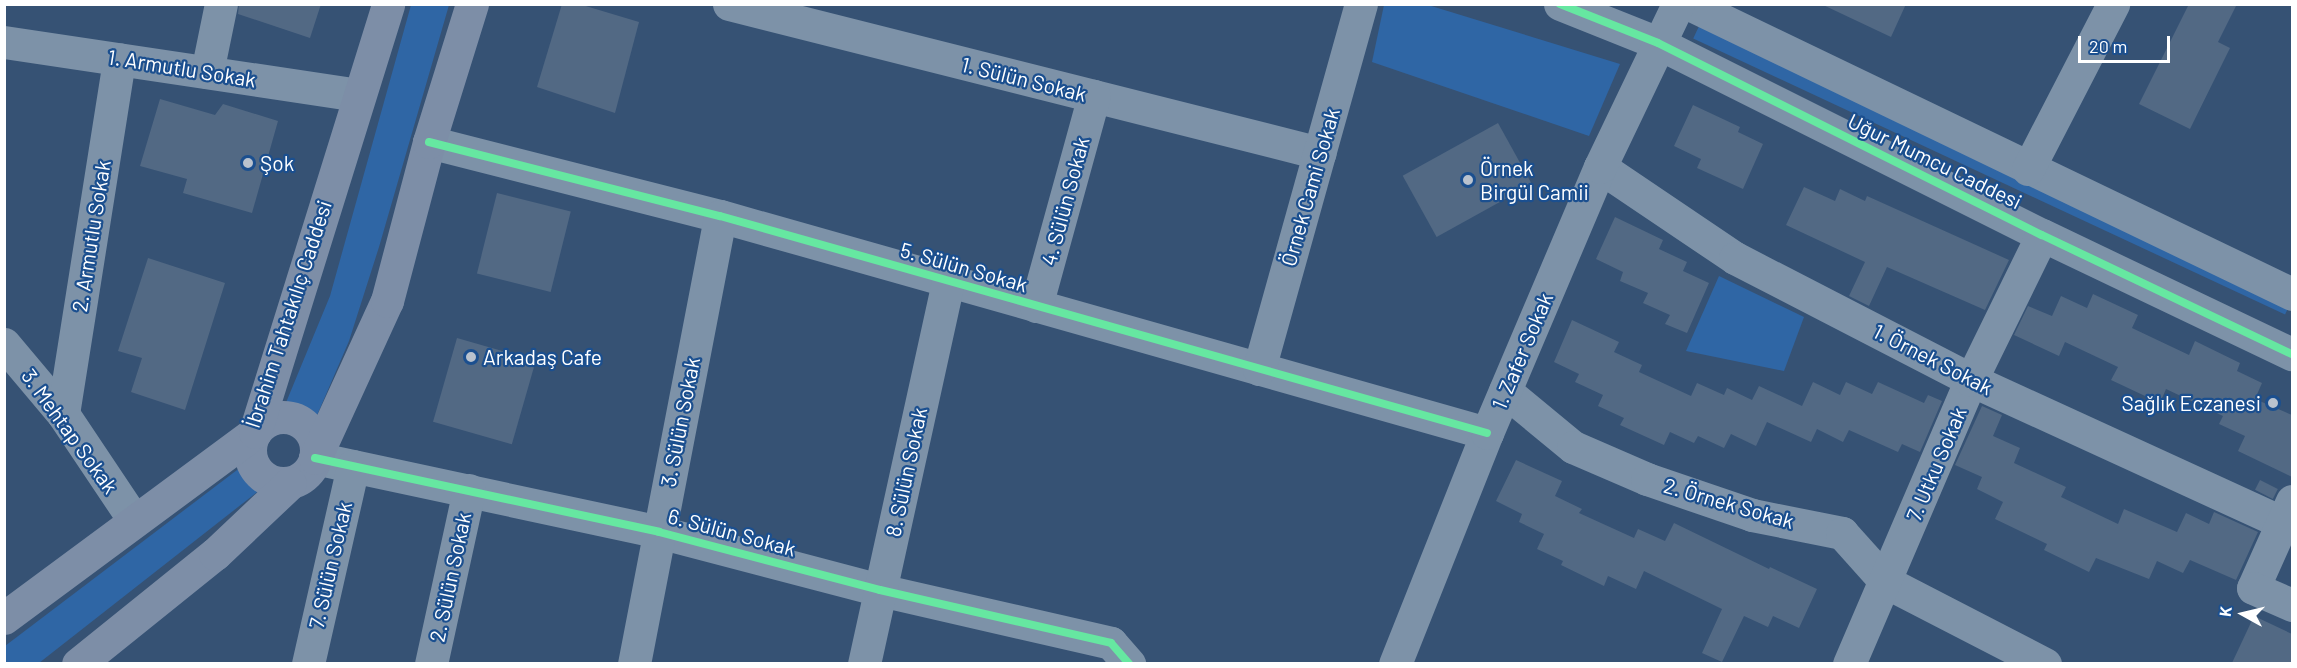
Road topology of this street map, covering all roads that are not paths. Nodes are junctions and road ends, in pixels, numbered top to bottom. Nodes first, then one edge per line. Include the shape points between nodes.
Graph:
1 (221, 4) edge
2 (388, 4) edge
3 (472, 4) edge
4 (729, 4) edge
5 (1361, 4) edge
6 (1560, 4) edge
7 (1678, 4) edge
8 (1689, 4) edge
9 (2113, 4) edge
10 (4, 42) edge
11 (1658, 44) junction
12 (119, 59) junction
13 (207, 72) junction
14 (359, 95) junction
15 (1094, 96) junction
16 (429, 142) junction
17 (1320, 153) junction
18 (1600, 167) junction
19 (2028, 169) junction
20 (720, 216) junction
21 (2042, 235) junction
22 (948, 281) junction
23 (2292, 294) edge
24 (1036, 306) junction
25 (4, 344) edge
26 (2292, 354) edge
27 (1259, 369) junction
28 (1971, 380) junction
29 (1505, 391) junction
30 (63, 414) junction
31 (255, 432) junction
32 (1487, 433) junction
33 (315, 458) junction
34 (353, 466) junction
35 (290, 483) junction
36 (469, 490) junction
37 (2288, 512) edge
38 (134, 520) junction
39 (659, 532) junction
40 (1886, 582) junction
41 (880, 590) junction
42 (2292, 605) edge
43 (4, 618) edge
44 (1120, 653) edge
45 (78, 663) edge
46 (308, 663) edge
47 (431, 663) edge
48 (634, 663) edge
49 (864, 663) edge
50 (1084, 663) edge
51 (1395, 663) edge
52 (1849, 663) edge
53 (2045, 663) edge

1 - 13 street
2 - 14 main road, İbrahim Tahtakılıç Caddesi
3 - 16 main road
4 - 15 street, 1. Sülün Sokak
5 - 17 street, Örnek Cami Sokak
6 - 11 street, Uğur Mumcu Caddesi
7 - 11 street, 1. Zafer Sokak
8 - 19 street, Uğur Mumcu Caddesi
9 - 19 street
10 - 12 street, 1. Armutlu Sokak
11 - 18 street, 1. Zafer Sokak
11 - 21 street, Uğur Mumcu Caddesi
12 - 13 street, 1. Armutlu Sokak
12 - 30 street, 2. Armutlu Sokak
13 - 14 street, 1. Armutlu Sokak
14 - 31 main road, İbrahim Tahtakılıç Caddesi
15 - 17 street, 1. Sülün Sokak
15 - 24 street, 4. Sülün Sokak
16 - 20 street, 5. Sülün Sokak
16 - 33 main road via 387,301
17 - 27 street, Örnek Cami Sokak
18 - 28 street, 1. Örnek Sokak via 1735,258
18 - 29 street, 1. Zafer Sokak
19 - 23 street, Uğur Mumcu Caddesi
20 - 22 street, 5. Sülün Sokak
20 - 39 street, 3. Sülün Sokak
21 - 26 street, Uğur Mumcu Caddesi
21 - 28 street, 7. Utku Sokak
22 - 24 street, 5. Sülün Sokak
22 - 41 street, 8. Sülün Sokak
24 - 27 street, 5. Sülün Sokak
25 - 30 street, 3. Mehtap Sokak
27 - 32 street, 5. Sülün Sokak
28 - 37 street, 1. Örnek Sokak
28 - 40 street, 7. Utku Sokak
29 - 32 street, 1. Zafer Sokak
29 - 40 street, 2. Örnek Sokak via 1573,447 1647,479 1752,515 1842,533
30 - 38 street, 3. Mehtap Sokak
31 - 33 main road via 269,420 296,419 315,440
31 - 35 main road via 249,451 255,470 271,482
31 - 38 main road, İbrahim Tahtakılıç Caddesi
32 - 51 street, 1. Zafer Sokak
33 - 34 street, 6. Sülün Sokak
33 - 35 main road via 307,474
34 - 36 street, 6. Sülün Sokak
34 - 46 street, 7. Sülün Sokak
35 - 45 main road via 215,554
36 - 39 street, 6. Sülün Sokak
36 - 47 street, 2. Sülün Sokak
37 - 42 street via 2253,588
38 - 43 main road, İbrahim Tahtakılıç Caddesi
39 - 41 street, 6. Sülün Sokak
39 - 48 street, 3. Sülün Sokak
40 - 52 street, 7. Utku Sokak
40 - 53 street, 2. Örnek Sokak
41 - 44 street, 6. Sülün Sokak
41 - 49 street, 8. Sülün Sokak
44 - 50 street

